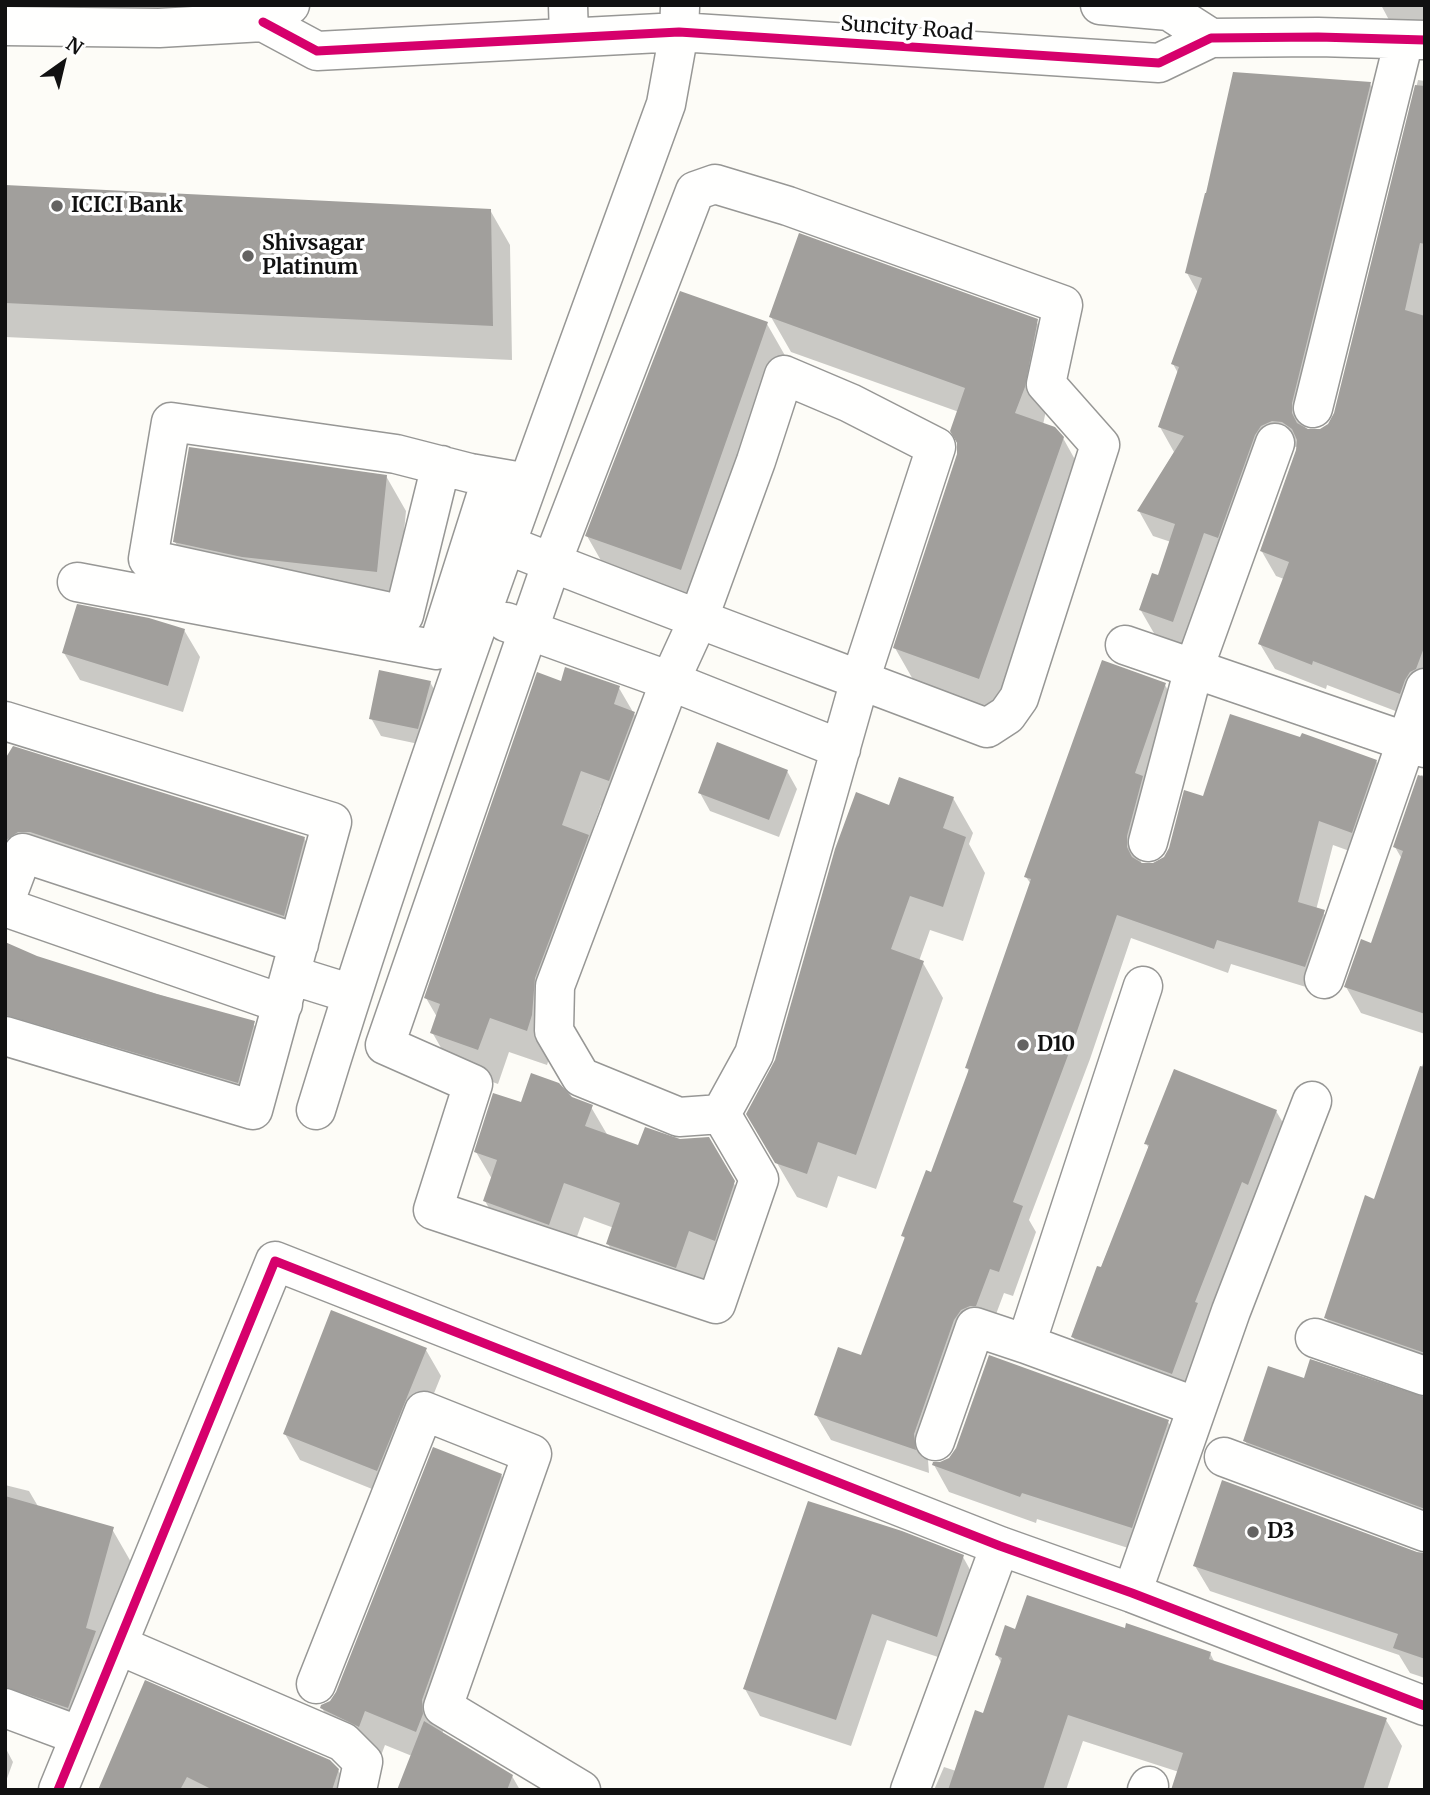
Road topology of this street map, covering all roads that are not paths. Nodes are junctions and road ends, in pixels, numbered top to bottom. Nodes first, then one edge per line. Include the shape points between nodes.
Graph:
1 (1100, 5) edge
2 (277, 14) edge
3 (162, 17) edge
4 (679, 19) edge
5 (569, 21) edge
6 (1325, 21) edge
7 (5, 26) edge
8 (1212, 38) junction
9 (1414, 40) edge
10 (1312, 408) dead end
11 (1275, 443) dead end
12 (441, 465) junction
13 (510, 480) junction
14 (507, 545) junction
15 (552, 562) junction
16 (77, 582) dead end
17 (482, 613) junction
18 (698, 620) junction
19 (530, 631) junction
20 (1125, 645) dead end
21 (1194, 668) junction
22 (860, 680) junction
23 (670, 681) junction
24 (1425, 688) edge
25 (5, 721) edge
26 (1416, 745) edge
27 (841, 749) junction
28 (1149, 842) dead end
29 (5, 901) edge
30 (5, 907) edge
31 (291, 974) junction
32 (1324, 979) dead end
33 (1143, 986) dead end
34 (352, 994) junction
35 (5, 1036) edge
36 (1312, 1101) dead end
37 (316, 1110) dead end
38 (721, 1114) junction
39 (1315, 1338) dead end
40 (1026, 1344) junction
41 (1425, 1376) edge
42 (1197, 1407) junction
43 (935, 1441) dead end
44 (1224, 1457) dead end
45 (1425, 1532) edge
46 (1000, 1546) junction
47 (1132, 1593) junction
48 (118, 1645) junction
49 (316, 1684) dead end
50 (1425, 1706) edge
51 (5, 1708) edge
52 (80, 1736) junction
53 (58, 1790) edge
54 (357, 1790) edge
55 (580, 1790) edge
56 (910, 1790) edge

1 - 8 street via 1169,11
2 - 3 street, Suncity Road
2 - 5 street, Suncity Road via 317,51
3 - 7 street, Suncity Road
4 - 5 street, Suncity Road
4 - 8 street, Suncity Road via 1159,63
4 - 13 street via 666,104
6 - 8 street, Suncity Road
6 - 9 street, Suncity Road
9 - 10 street
11 - 21 street
12 - 12 street via 396,454 171,422 148,559 404,615
12 - 13 street
13 - 14 street
13 - 16 street via 437,650
14 - 15 street
14 - 17 street
15 - 18 street
15 - 19 street
15 - 22 street via 695,191 715,184 788,206 1063,305 1046,384 1100,446 1019,698 1007,715 987,728
17 - 19 street
17 - 34 street
18 - 22 street
18 - 22 street via 784,375 936,447
18 - 23 street
19 - 23 street
19 - 38 street via 385,1045 472,1084 433,1210 716,1304 759,1179
20 - 21 street
21 - 26 street
21 - 28 street
22 - 27 street
23 - 27 street
23 - 38 street via 555,986 554,1031 581,1077 679,1117
24 - 26 street
25 - 31 street via 332,822
26 - 32 street
27 - 38 street via 754,1054
29 - 31 street via 23,853
30 - 31 street
31 - 34 street
31 - 35 street via 253,1110
33 - 40 street
34 - 37 street
36 - 42 street
39 - 41 street
40 - 42 street
40 - 43 street via 975,1326
42 - 47 street
44 - 45 street
46 - 47 street
46 - 48 street via 275,1261
46 - 56 street
47 - 50 street
48 - 52 street
48 - 54 street via 343,1742 363,1762
49 - 55 street via 424,1411 508,1444 532,1454 443,1707
51 - 52 street
52 - 53 street

